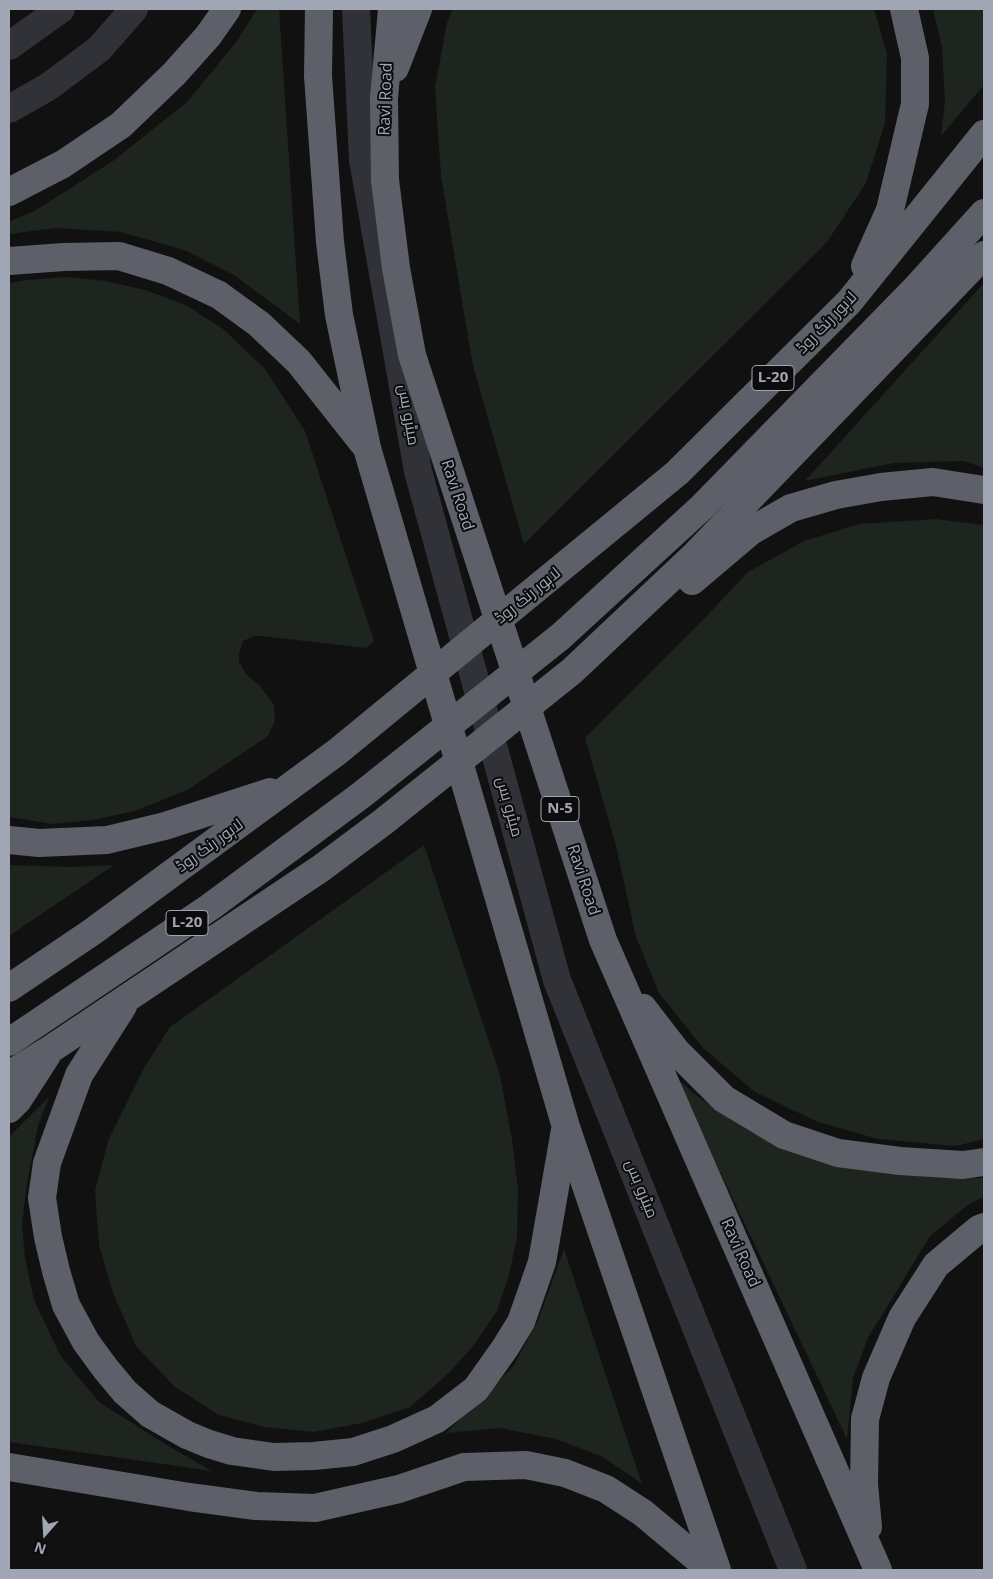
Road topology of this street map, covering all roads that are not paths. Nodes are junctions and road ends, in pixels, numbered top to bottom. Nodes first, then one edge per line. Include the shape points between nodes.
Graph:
1 (61, 9) edge
2 (134, 9) edge
3 (227, 9) edge
4 (320, 9) edge
5 (356, 9) edge
6 (392, 9) edge
7 (418, 9) edge
8 (904, 9) edge
9 (9, 46) edge
10 (384, 98) junction
11 (9, 108) edge
12 (984, 134) edge
13 (9, 192) edge
14 (984, 213) edge
15 (984, 255) edge
16 (9, 260) edge
17 (849, 302) junction
18 (367, 448) junction
19 (984, 490) edge
20 (621, 624) junction
21 (293, 784) junction
22 (9, 840) edge
23 (603, 940) junction
24 (9, 988) edge
25 (129, 996) junction
26 (9, 1042) edge
27 (51, 1049) junction
28 (9, 1075) edge
29 (9, 1109) edge
30 (566, 1127) junction
31 (984, 1162) edge
32 (984, 1227) edge
33 (9, 1467) edge
34 (874, 1560) edge
35 (711, 1570) edge
36 (717, 1570) edge
37 (793, 1570) edge

1 - 9 lane
2 - 11 lane via 99,48 48,87
3 - 13 highway via 174,74 121,125 63,164
4 - 18 highway via 318,76 330,242 339,315
5 - 37 lane, میٹرو بس via 362,160 418,471 557,980
6 - 10 highway, Ravi Road / N-5
7 - 10 highway
8 - 17 highway via 916,58 915,104 890,210
10 - 23 highway, Ravi Road / N-5 via 386,180 396,268 412,354
12 - 17 highway, لاہور رنگ روڈ / L-20
14 - 26 highway, L-20 via 918,286 702,507 560,637 360,796 210,907
15 - 20 highway via 693,557
16 - 18 highway via 119,256 168,270 219,295 259,324 299,362
17 - 21 highway, لاہور رنگ روڈ / L-20 via 677,473 532,594
18 - 30 highway
19 - 20 highway via 925,482 836,495 791,508 751,531 689,584
20 - 25 highway via 572,671 383,822 320,869
21 - 22 highway via 165,826 107,840 39,843
21 - 24 highway, لاہور رنگ روڈ / L-20 via 92,932
23 - 31 highway via 639,1002 677,1052 724,1099 784,1135 838,1152 900,1161 963,1165
23 - 34 highway, Ravi Road / N-5
25 - 27 highway
25 - 30 highway via 79,1074 47,1162 42,1198 48,1237 66,1304 86,1342 105,1368 150,1414 187,1435 232,1451 274,1457 353,1452 393,1439 437,1419 476,1389 522,1322 542,1262
27 - 28 highway
27 - 29 highway
30 - 36 highway
32 - 34 highway via 936,1265 902,1318 876,1378 866,1420 864,1484
33 - 35 highway via 256,1506 315,1508 399,1489 464,1467 526,1464 565,1473 606,1489 643,1512

